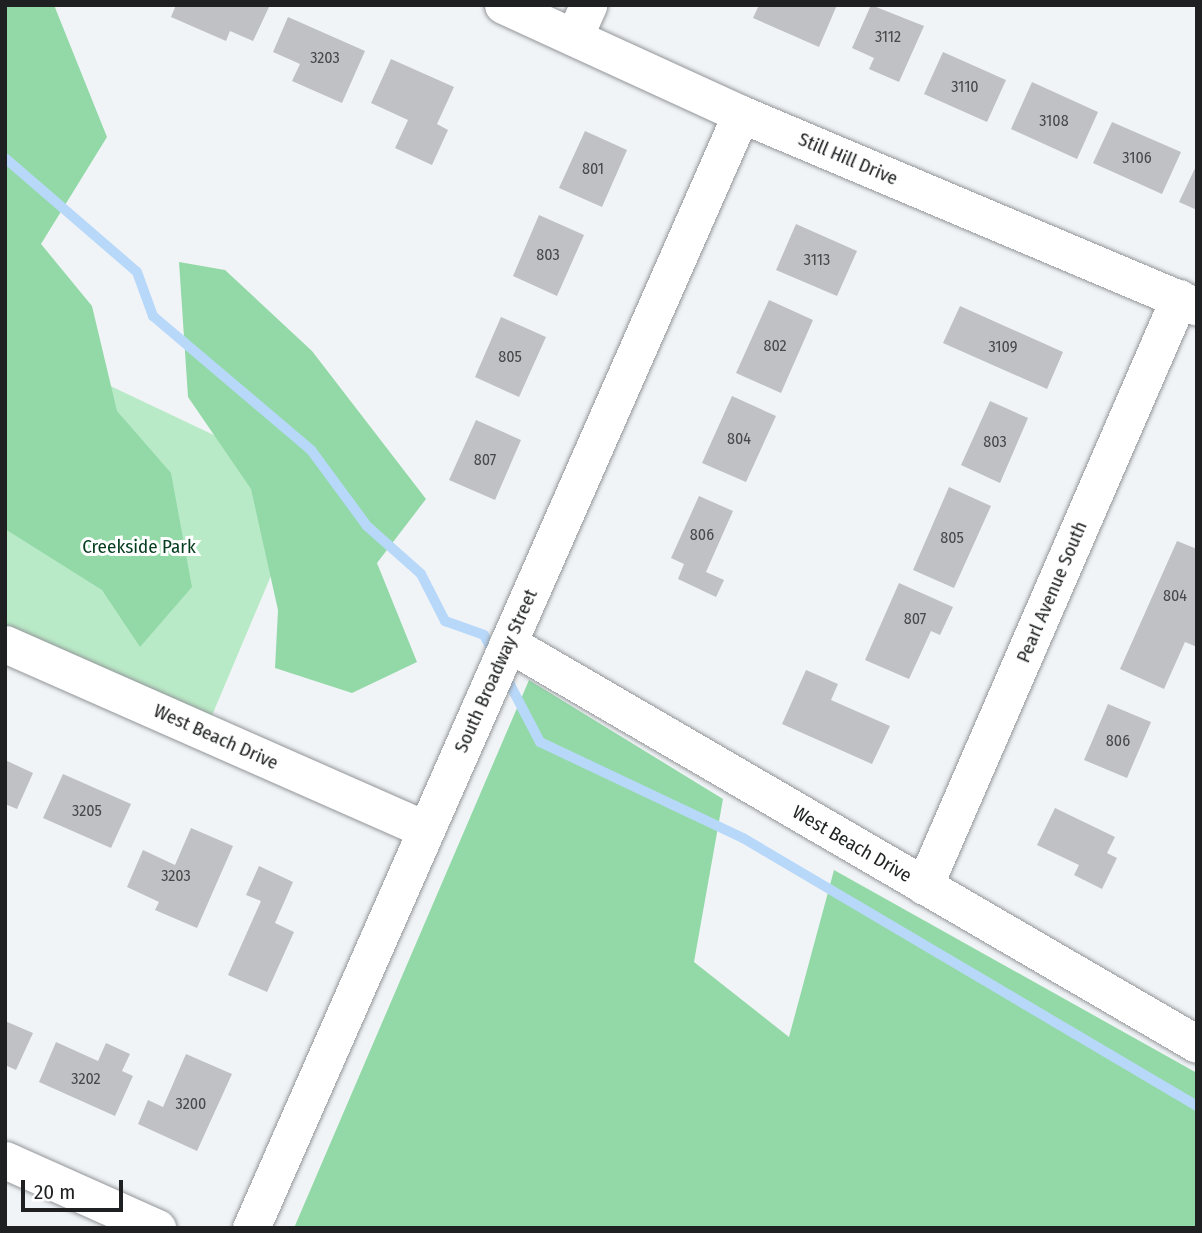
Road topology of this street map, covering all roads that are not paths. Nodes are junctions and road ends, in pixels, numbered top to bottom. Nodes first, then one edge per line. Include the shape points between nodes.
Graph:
1 (503, 5) edge
2 (581, 21) edge
3 (741, 114) junction
4 (1188, 302) edge
5 (508, 643) junction
6 (5, 644) edge
7 (426, 830) junction
8 (924, 886) junction
9 (1197, 1044) edge
10 (5, 1160) edge
11 (157, 1228) edge
12 (251, 1228) edge

1 - 2 street, Still Hill Drive
2 - 3 street, Still Hill Drive
3 - 4 street, Still Hill Drive
3 - 5 street, South Broadway Street
4 - 8 street, Pearl Avenue South
5 - 7 street, South Broadway Street
5 - 8 street, West Beach Drive
6 - 7 street, West Beach Drive
7 - 12 street, South Broadway Street
8 - 9 street, West Beach Drive
10 - 11 street

